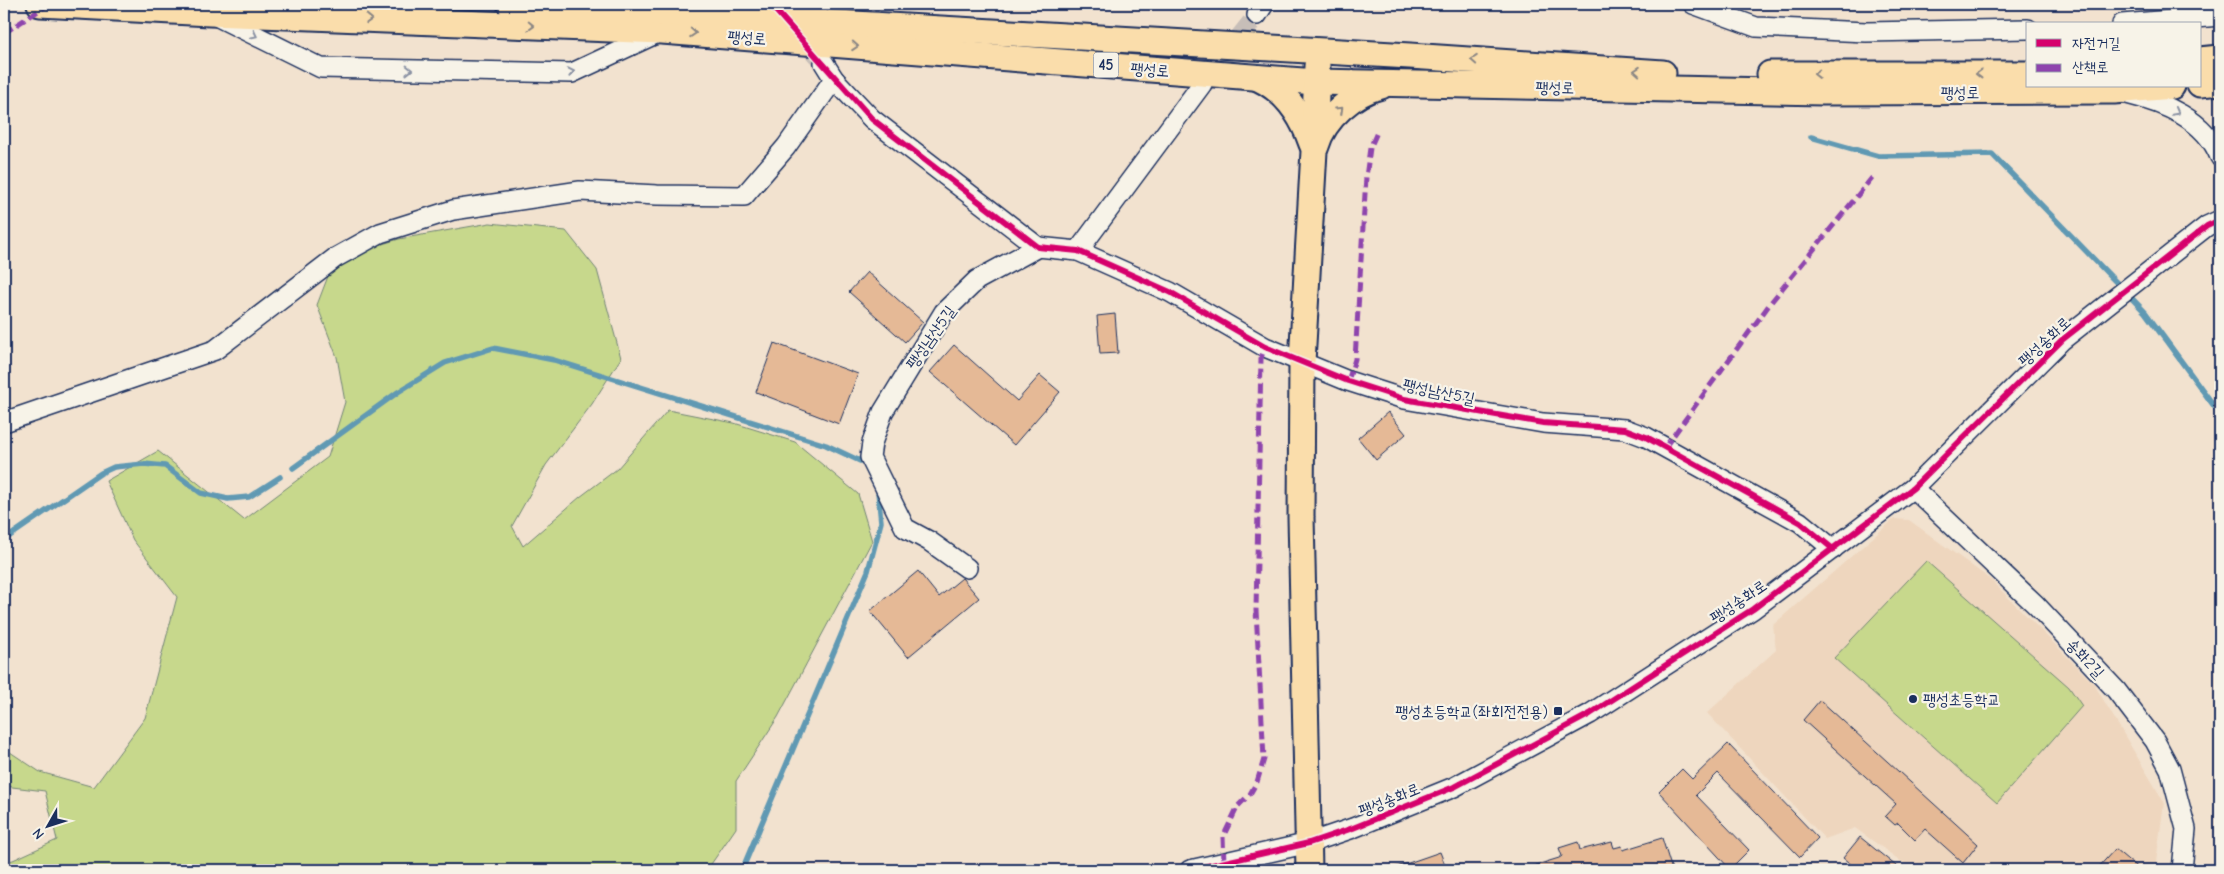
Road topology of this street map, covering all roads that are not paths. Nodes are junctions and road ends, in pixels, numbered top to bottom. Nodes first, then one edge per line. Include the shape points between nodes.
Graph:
1 (40, 4) edge
2 (510, 4) edge
3 (1693, 4) edge
4 (210, 13) junction
5 (656, 16) edge
6 (2220, 16) edge
7 (2146, 22) edge
8 (2026, 29) edge
9 (1318, 50) junction
10 (2220, 58) edge
11 (2202, 60) edge
12 (2026, 74) edge
13 (1256, 77) junction
14 (1316, 82) junction
15 (2220, 82) edge
16 (1202, 84) tunnel mouth
17 (1393, 84) junction
18 (2202, 84) edge
19 (2149, 88) edge
20 (2114, 91) junction
21 (1314, 151) junction
22 (2220, 157) edge
23 (2220, 206) edge
24 (2214, 223) edge
25 (1038, 247) junction
26 (1078, 251) junction
27 (1302, 362) junction
28 (4, 422) edge
29 (1913, 488) junction
30 (1833, 549) junction
31 (967, 568) dead end
32 (1309, 843) junction
33 (1190, 870) edge
34 (1309, 870) edge
35 (2182, 870) edge

1 - 4 main road, 팽성로 / 45
2 - 5 main road, 팽성로 / 45
3 - 8 street via 1756,27 1866,32
4 -> 5 main road, 팽성로 / 45
4 -> 5 street via 321,68 572,73
5 - 9 main road, 팽성로 / 45
5 -> 13 main road, 팽성로 / 45
6 - 7 street
12 -> 9 main road, 팽성로 / 45 via 1682,74
9 - 14 main road
10 - 11 main road
13 - 14 main road, 팽성로 / 45
13 - 21 main road via 1280,92 1293,106 1306,127
14 - 17 main road, 팽성로 / 45
14 - 21 main road
15 - 18 main road
16 - 26 street
17 - 20 main road, 팽성로 / 45 via 1823,92
21 -> 17 main road via 1321,131 1346,105 1370,89
19 - 20 main road, 팽성로 / 45
20 -> 22 street via 2148,99 2182,115 2206,135
21 - 27 main road
23 - 24 street
24 - 29 street, 팽성송화로 via 2062,340
25 - 26 street, 팽성남산5길
25 - 28 street via 872,119 829,71 786,147 744,196 580,191 444,213 380,232 335,258 215,350
25 - 31 street, 팽성남산5길 via 977,280 944,312 882,412 872,443 870,457 905,528
26 - 27 street, 팽성남산5길 via 1170,292 1265,346
27 - 30 street, 팽성남산5길 via 1404,399 1543,423 1625,429 1761,499 1800,522
27 - 32 main road
29 - 30 street, 팽성송화로
29 - 35 street, 송화2길 via 2036,605 2116,690 2155,741 2170,769 2186,829
30 - 32 street, 팽성송화로 via 1753,609 1590,714 1454,787
32 - 33 street, 팽성송화로
32 - 34 main road

